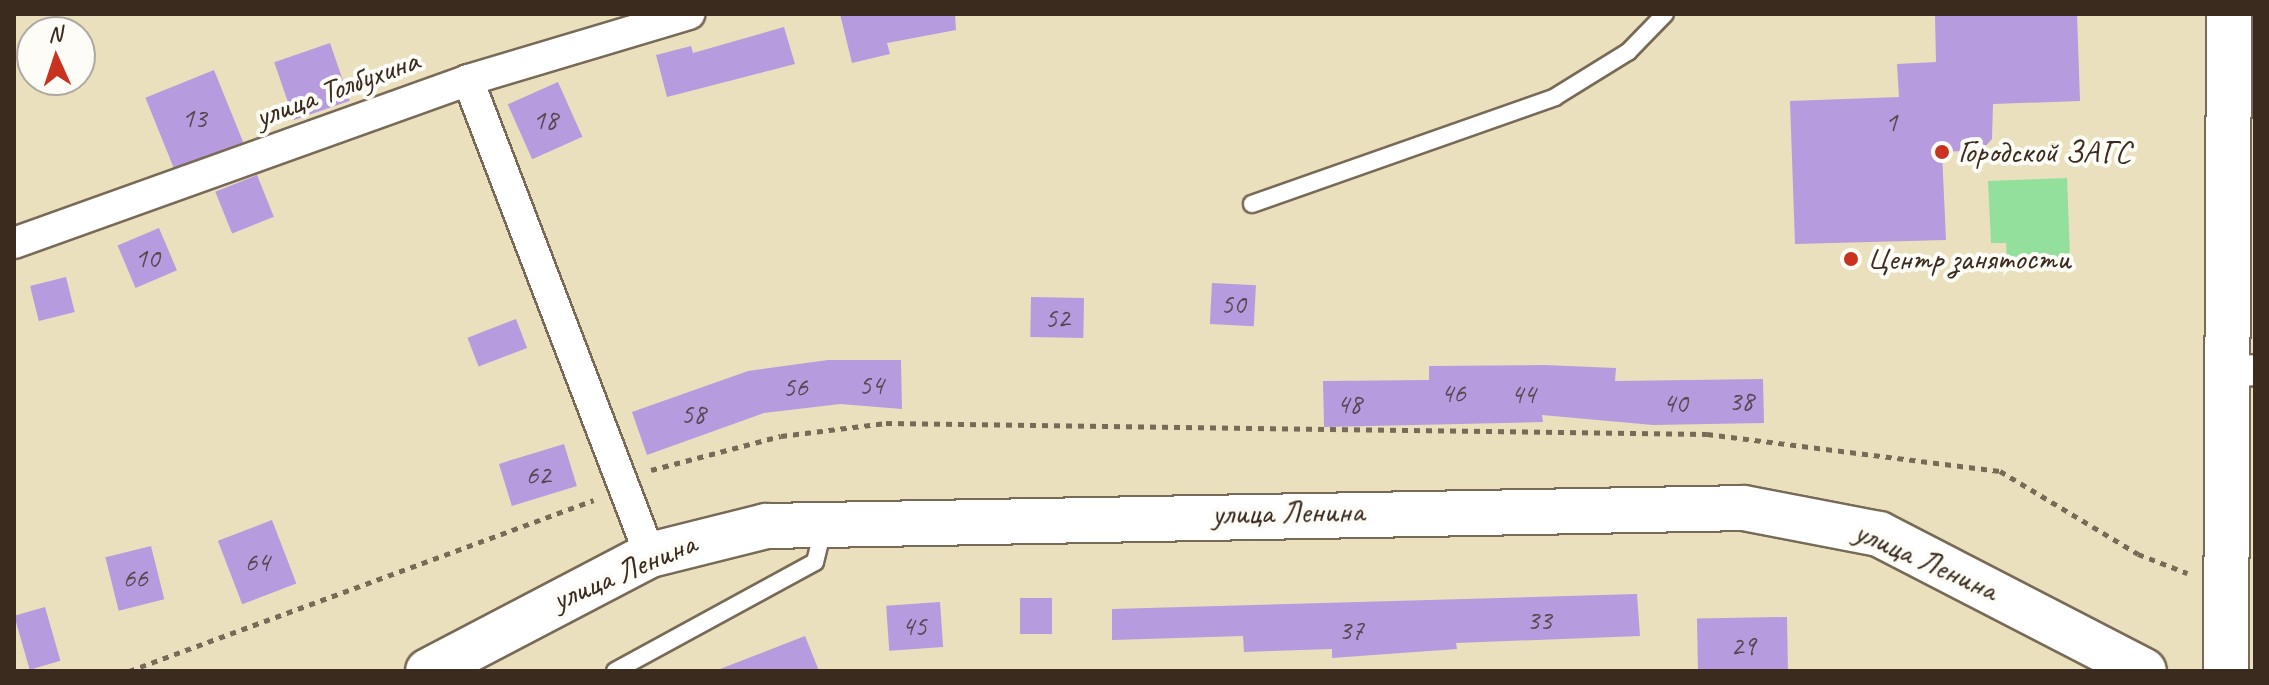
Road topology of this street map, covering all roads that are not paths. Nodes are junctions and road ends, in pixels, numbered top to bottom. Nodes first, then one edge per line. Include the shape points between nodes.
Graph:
1 (689, 14) edge
2 (1665, 14) edge
3 (2229, 14) edge
4 (468, 80) junction
5 (1252, 204) dead end
6 (14, 243) edge
7 (2243, 370) edge
8 (825, 521) junction
9 (650, 555) junction
10 (428, 671) edge
11 (615, 671) edge
12 (2144, 671) edge
13 (2226, 671) edge

1 - 4 street, улица Толбухина
2 - 5 lane via 1628,52 1555,97
3 - 7 main road
4 - 6 street, улица Толбухина
4 - 9 street
7 - 13 main road
8 - 9 main road, улица Ленина via 706,536
8 - 11 lane via 815,562
8 - 12 main road, улица Ленина via 1744,508 1879,534
9 - 10 main road, улица Ленина

